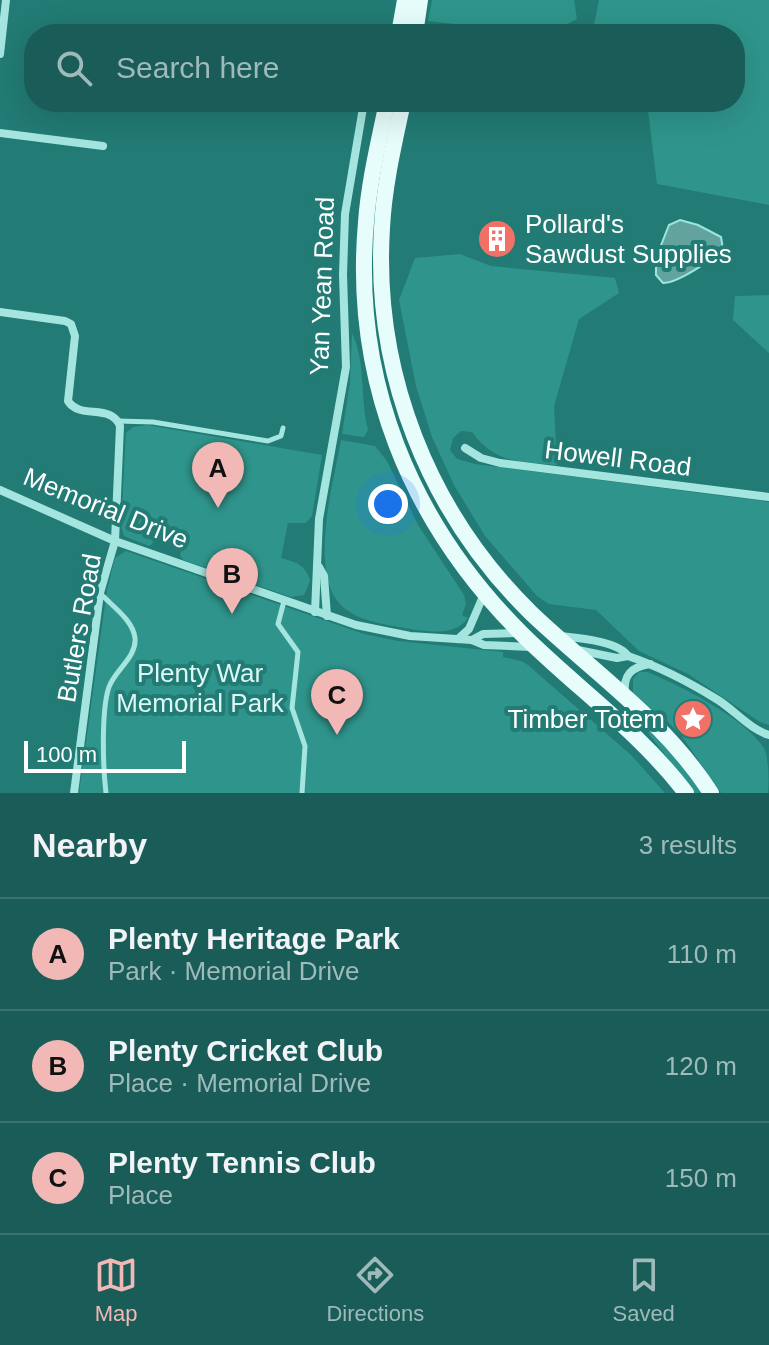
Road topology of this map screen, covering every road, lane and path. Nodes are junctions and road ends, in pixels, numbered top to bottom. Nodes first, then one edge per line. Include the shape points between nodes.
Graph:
1 (6, 0) edge
2 (405, 0) edge
3 (420, 0) edge
4 (401, 24) edge
5 (416, 24) edge
6 (0, 54) edge
7 (362, 112) edge
8 (385, 112) edge
9 (401, 112) edge
10 (0, 133) edge
11 (103, 146) dead end
12 (0, 312) edge
13 (118, 421) junction
14 (283, 428) dead end
15 (465, 448) dead end
16 (0, 490) edge
17 (769, 497) edge
18 (115, 541) junction
19 (319, 567) junction
20 (100, 593) junction
21 (484, 594) junction
22 (284, 601) junction
23 (315, 612) junction
24 (327, 616) junction
25 (521, 633) junction
26 (556, 636) junction
27 (457, 639) junction
28 (472, 640) junction
29 (535, 647) junction
30 (574, 650) junction
31 (628, 656) junction
32 (651, 664) junction
33 (625, 697) junction
34 (769, 735) edge
35 (74, 793) edge
36 (106, 793) edge
37 (302, 793) edge
38 (686, 793) edge
39 (711, 793) edge

1 - 6 street
2 - 4 main road
3 - 5 main road
7 - 19 street, Yan Yean Road via 343,243 346,367 319,519
8 - 21 main road, Yan Yean Road via 364,247 364,297 375,375 393,439 417,493
9 - 26 main road via 381,248 386,336 398,391 422,456 464,533 507,588
10 - 11 street
12 - 13 street via 71,324 75,336 70,406
13 - 14 lane via 268,441 281,436
13 - 18 street, Butlers Road
15 - 17 street, Howell Road via 500,463
16 - 18 street, Memorial Drive
18 - 20 street, Butlers Road
18 - 22 street, Memorial Drive
19 - 23 street, Yan Yean Road
19 - 24 street, Yan Yean Road
20 - 35 street, Butlers Road
20 - 36 lane via 128,621 135,636 107,694
21 - 25 main road, Yan Yean Road
21 - 27 street via 469,629
22 - 23 street, Memorial Drive
22 - 37 lane via 278,624 298,657 292,708 305,746
23 - 24 street, Memorial Drive
24 - 27 street, Memorial Drive via 389,633
25 - 26 main road
25 - 28 street, Memorial Drive
25 - 29 main road, Yan Yean Road
26 - 30 main road
26 - 31 street via 619,648
27 - 28 street, Memorial Drive
28 - 29 street, Memorial Drive
29 - 30 main road, Memorial Drive
29 - 38 main road, Yan Yean Road via 629,728
30 - 31 street
30 - 33 main road
31 - 32 street
32 - 33 street via 627,675
32 - 34 street
33 - 39 main road via 668,737

